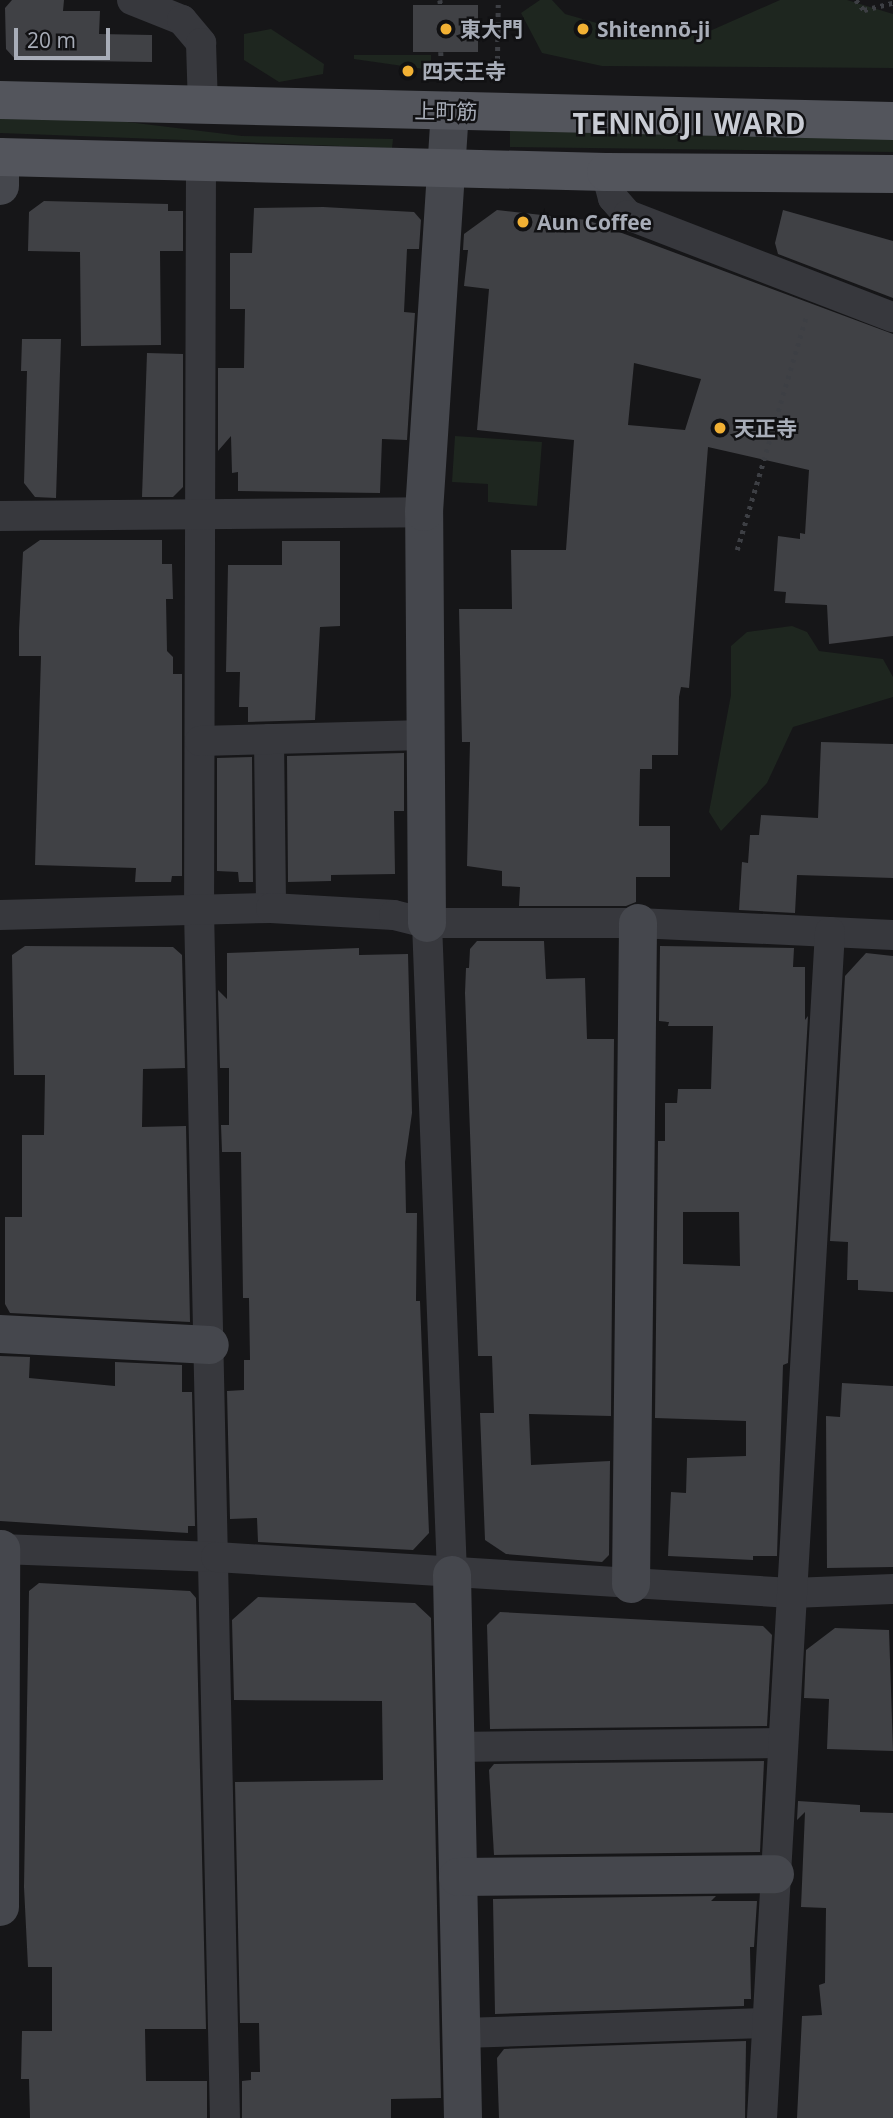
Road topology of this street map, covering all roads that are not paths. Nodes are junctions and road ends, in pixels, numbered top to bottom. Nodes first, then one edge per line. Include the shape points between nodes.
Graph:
1 (132, 0) edge
2 (446, 97) junction
3 (0, 100) edge
4 (203, 107) junction
5 (893, 121) edge
6 (0, 157) edge
7 (201, 162) junction
8 (447, 168) junction
9 (606, 172) junction
10 (893, 174) edge
11 (0, 186) edge
12 (893, 317) edge
13 (424, 512) junction
14 (200, 514) junction
15 (0, 516) edge
16 (425, 735) junction
17 (269, 739) junction
18 (200, 741) junction
19 (271, 908) junction
20 (199, 910) junction
21 (0, 915) edge
22 (638, 922) junction
23 (427, 923) junction
24 (830, 932) junction
25 (893, 935) edge
26 (0, 1334) edge
27 (210, 1345) junction
28 (0, 1549) edge
29 (216, 1557) junction
30 (452, 1575) junction
31 (631, 1584) junction
32 (893, 1589) edge
33 (792, 1593) junction
34 (783, 1743) junction
35 (455, 1747) junction
36 (775, 1874) junction
37 (458, 1877) junction
38 (0, 1906) edge
39 (766, 2023) junction
40 (462, 2033) junction
41 (225, 2118) edge
42 (463, 2118) edge
43 (762, 2118) edge

1 - 4 street via 182,20 201,43
2 - 4 main road, 上町筋
2 - 5 main road, 上町筋
2 - 8 street
3 - 4 main road, 上町筋
6 - 7 main road
6 - 11 street
7 - 8 main road
7 - 14 street
8 - 9 main road
8 - 13 street
9 - 10 main road
9 - 12 street via 613,198 628,215
13 - 14 street
13 - 16 street
14 - 15 street
14 - 18 street
16 - 17 street
16 - 23 street
17 - 18 street
17 - 19 street
18 - 20 street
19 - 20 street
19 - 23 street via 394,915
20 - 21 street
20 - 27 street
22 - 23 street
22 - 24 street
22 - 31 street
23 - 30 street
24 - 25 street
24 - 33 street
26 - 27 street
27 - 29 street
28 - 29 street
28 - 38 street
29 - 30 street
29 - 41 street
30 - 31 street
30 - 35 street
31 - 33 street
32 - 33 street
33 - 34 street
34 - 35 street
34 - 36 street
35 - 37 street
36 - 37 street
36 - 39 street
37 - 40 street
39 - 40 street
39 - 43 street
40 - 42 street

